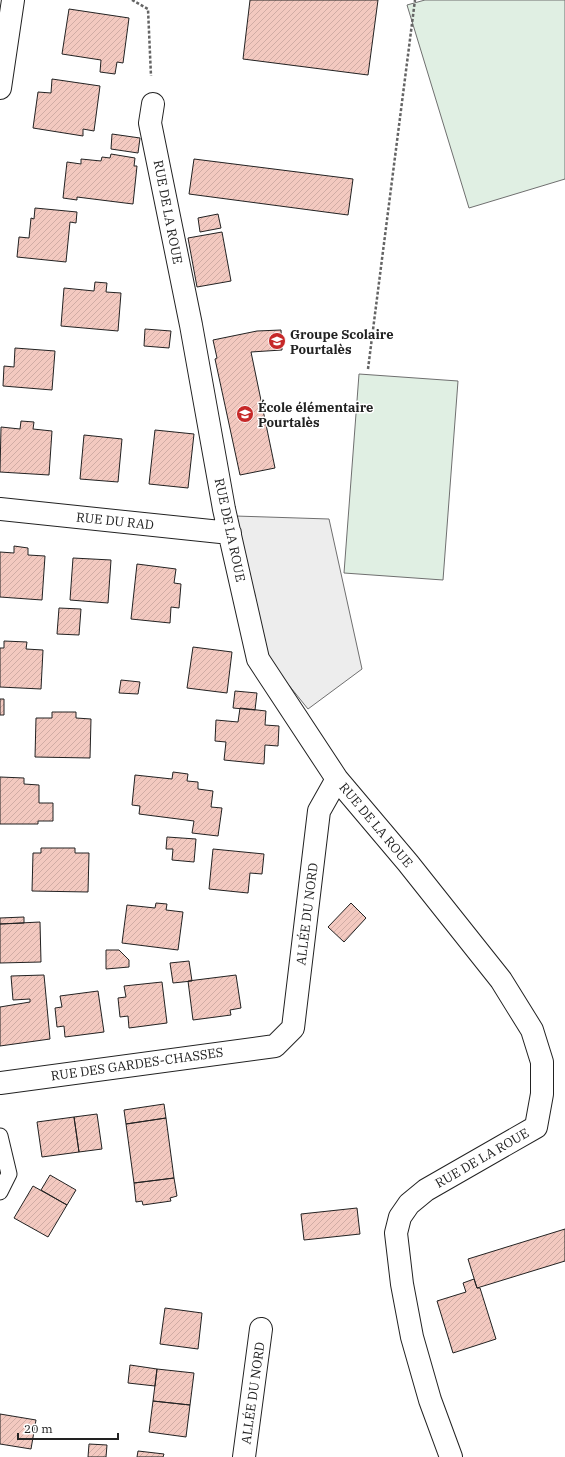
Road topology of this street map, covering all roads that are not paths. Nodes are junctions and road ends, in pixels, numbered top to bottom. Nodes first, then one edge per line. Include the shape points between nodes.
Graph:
1 (13, 0) edge
2 (0, 88) edge
3 (153, 104) road end
4 (0, 509) edge
5 (230, 533) junction
6 (337, 779) junction
7 (275, 1046) joint
8 (0, 1083) edge
9 (0, 1136) edge
10 (0, 1192) edge
11 (261, 1329) dead end
12 (244, 1457) edge
13 (451, 1457) edge

1 - 2 street
3 - 5 street, RUE DE LA ROUE via 150,123
4 - 5 street, RUE DU RAD
5 - 6 street, RUE DE LA ROUE via 258,659
6 - 7 street, ALLÉE DU NORD via 319,811 293,1028
6 - 13 street, RUE DE LA ROUE via 501,980 532,1030 542,1062 542,1094 536,1128 426,1190 409,1204 400,1217 396,1233 412,1336 430,1400
7 - 8 street, RUE DES GARDES-CHASSES
9 - 10 lane via 9,1174
11 - 12 street, ALLÉE DU NORD

